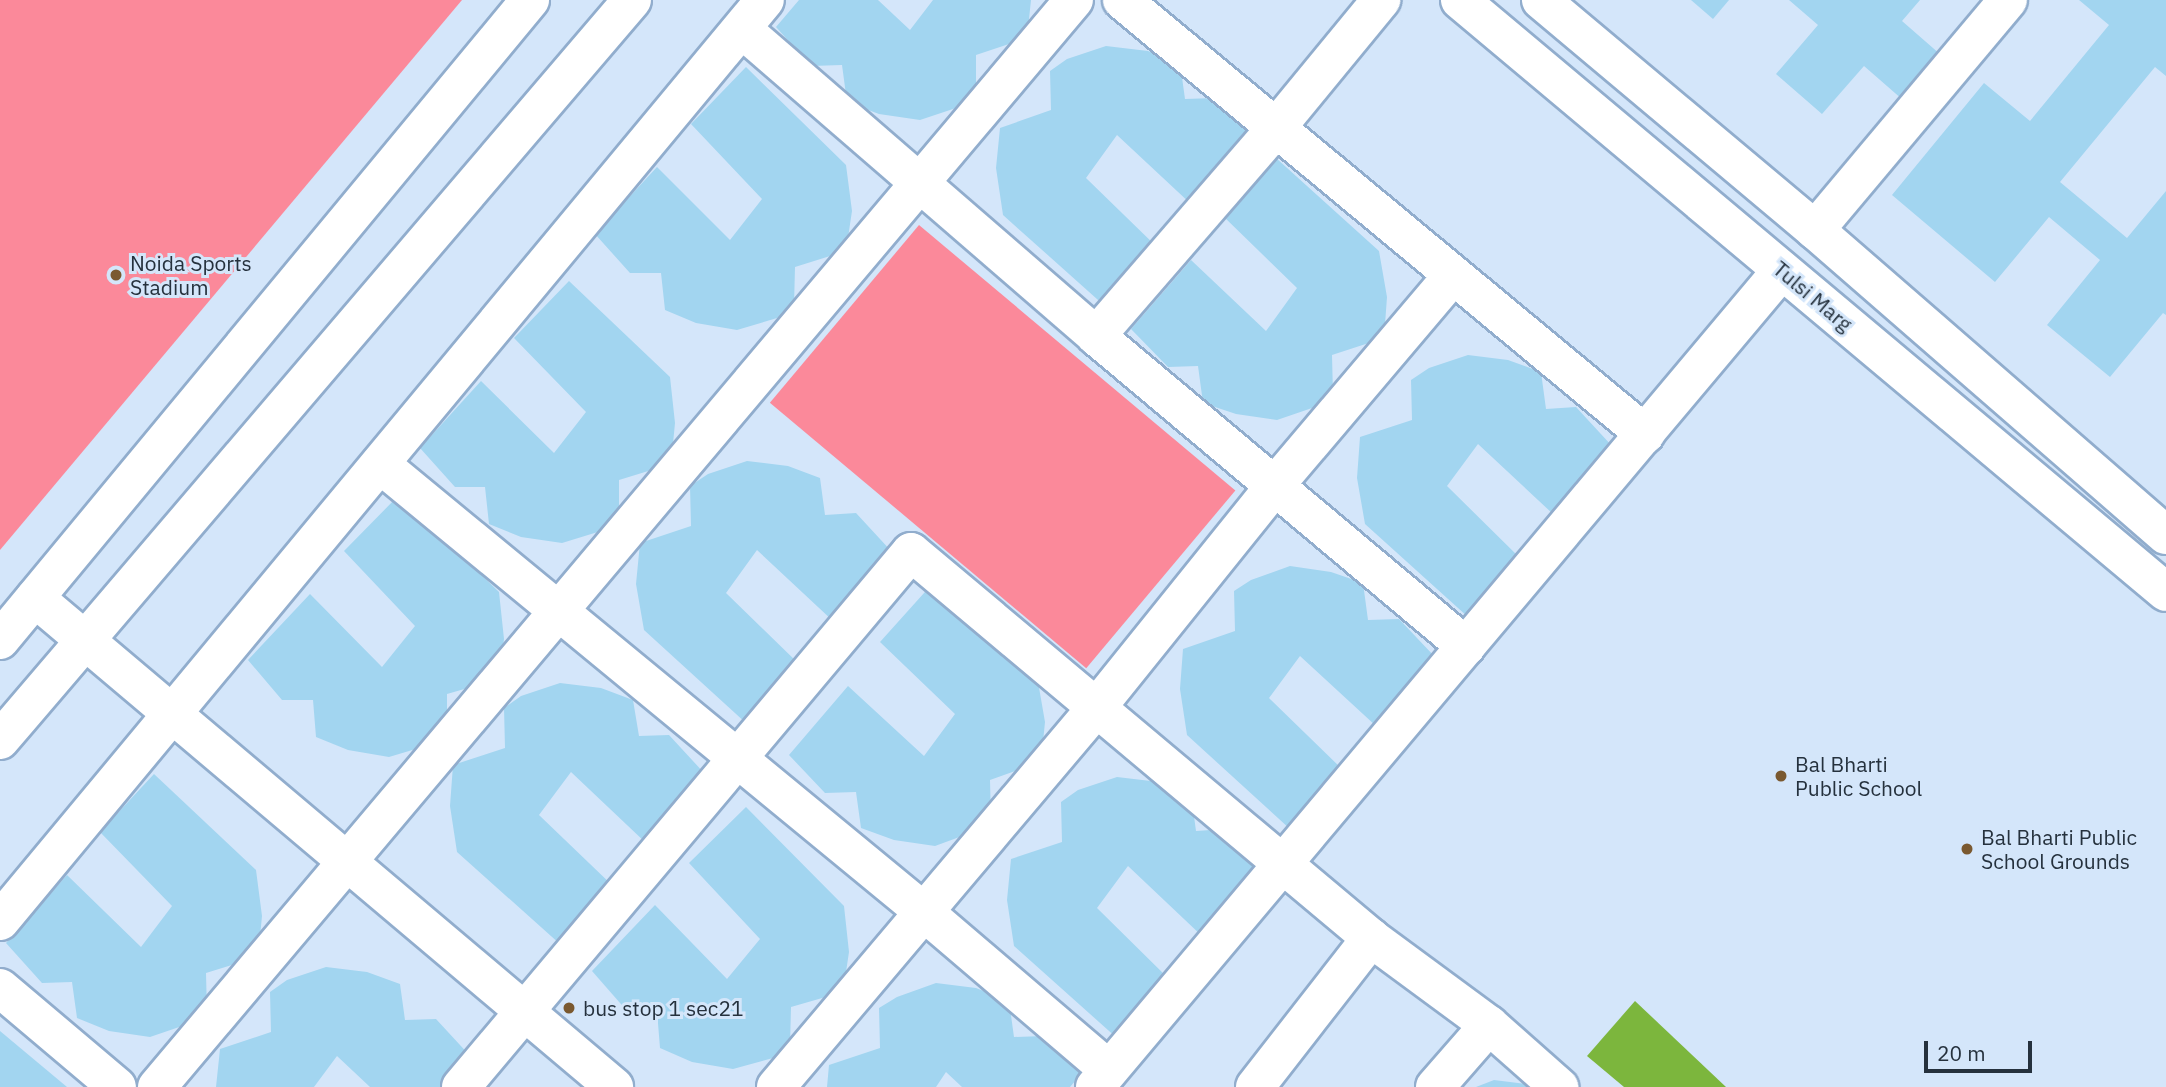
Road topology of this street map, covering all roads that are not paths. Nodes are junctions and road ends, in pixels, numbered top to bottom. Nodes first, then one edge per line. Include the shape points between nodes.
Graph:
1 (530, 0) edge
2 (632, 0) edge
3 (1074, 0) edge
4 (1122, 0) edge
5 (1381, 0) edge
6 (1460, 0) edge
7 (1541, 0) edge
8 (2008, 0) edge
9 (753, 14) edge
10 (1276, 128) junction
11 (921, 182) junction
12 (1815, 230) junction
13 (1782, 270) junction
14 (1453, 275) junction
15 (1096, 336) junction
16 (1645, 434) junction
17 (380, 464) junction
18 (1276, 484) junction
19 (2166, 535) edge
20 (2166, 592) edge
21 (35, 598) junction
22 (558, 611) junction
23 (0, 640) edge
24 (85, 640) junction
25 (1466, 647) junction
26 (1097, 707) junction
27 (173, 714) junction
28 (0, 740) edge
29 (736, 760) junction
30 (348, 862) junction
31 (1284, 862) junction
32 (924, 912) junction
33 (0, 921) edge
34 (1371, 938) junction
35 (0, 988) edge
36 (525, 1011) junction
37 (1489, 1025) junction
38 (1102, 1078) edge
39 (117, 1087) edge
40 (157, 1087) edge
41 (461, 1087) edge
42 (614, 1087) edge
43 (776, 1087) edge
44 (1255, 1087) edge
45 (1435, 1087) edge
46 (1559, 1087) edge

1 - 21 street
2 - 24 street
3 - 11 street
4 - 10 street
5 - 10 street
6 - 13 street, Tulsi Marg
7 - 12 street
8 - 12 street
9 - 11 street
9 - 17 street
10 - 14 street
10 - 15 street
11 - 15 street
11 - 22 street
12 - 19 street
13 - 16 street
13 - 20 street, Tulsi Marg
14 - 16 street
14 - 18 street
15 - 18 street
16 - 25 street
17 - 22 street
17 - 27 street
18 - 25 street
18 - 26 street
21 - 23 street
21 - 24 street
22 - 29 street
22 - 30 street
24 - 27 street
24 - 28 street
25 - 31 street
26 - 29 street via 911,552
26 - 31 street
26 - 32 street
27 - 30 street
27 - 33 street
29 - 32 street
29 - 36 street
30 - 36 street
30 - 40 street
31 - 34 street
31 - 38 street
32 - 38 street
32 - 43 street
34 - 37 street
34 - 44 street
35 - 39 street
36 - 41 street
36 - 42 street
37 - 45 street
37 - 46 street

